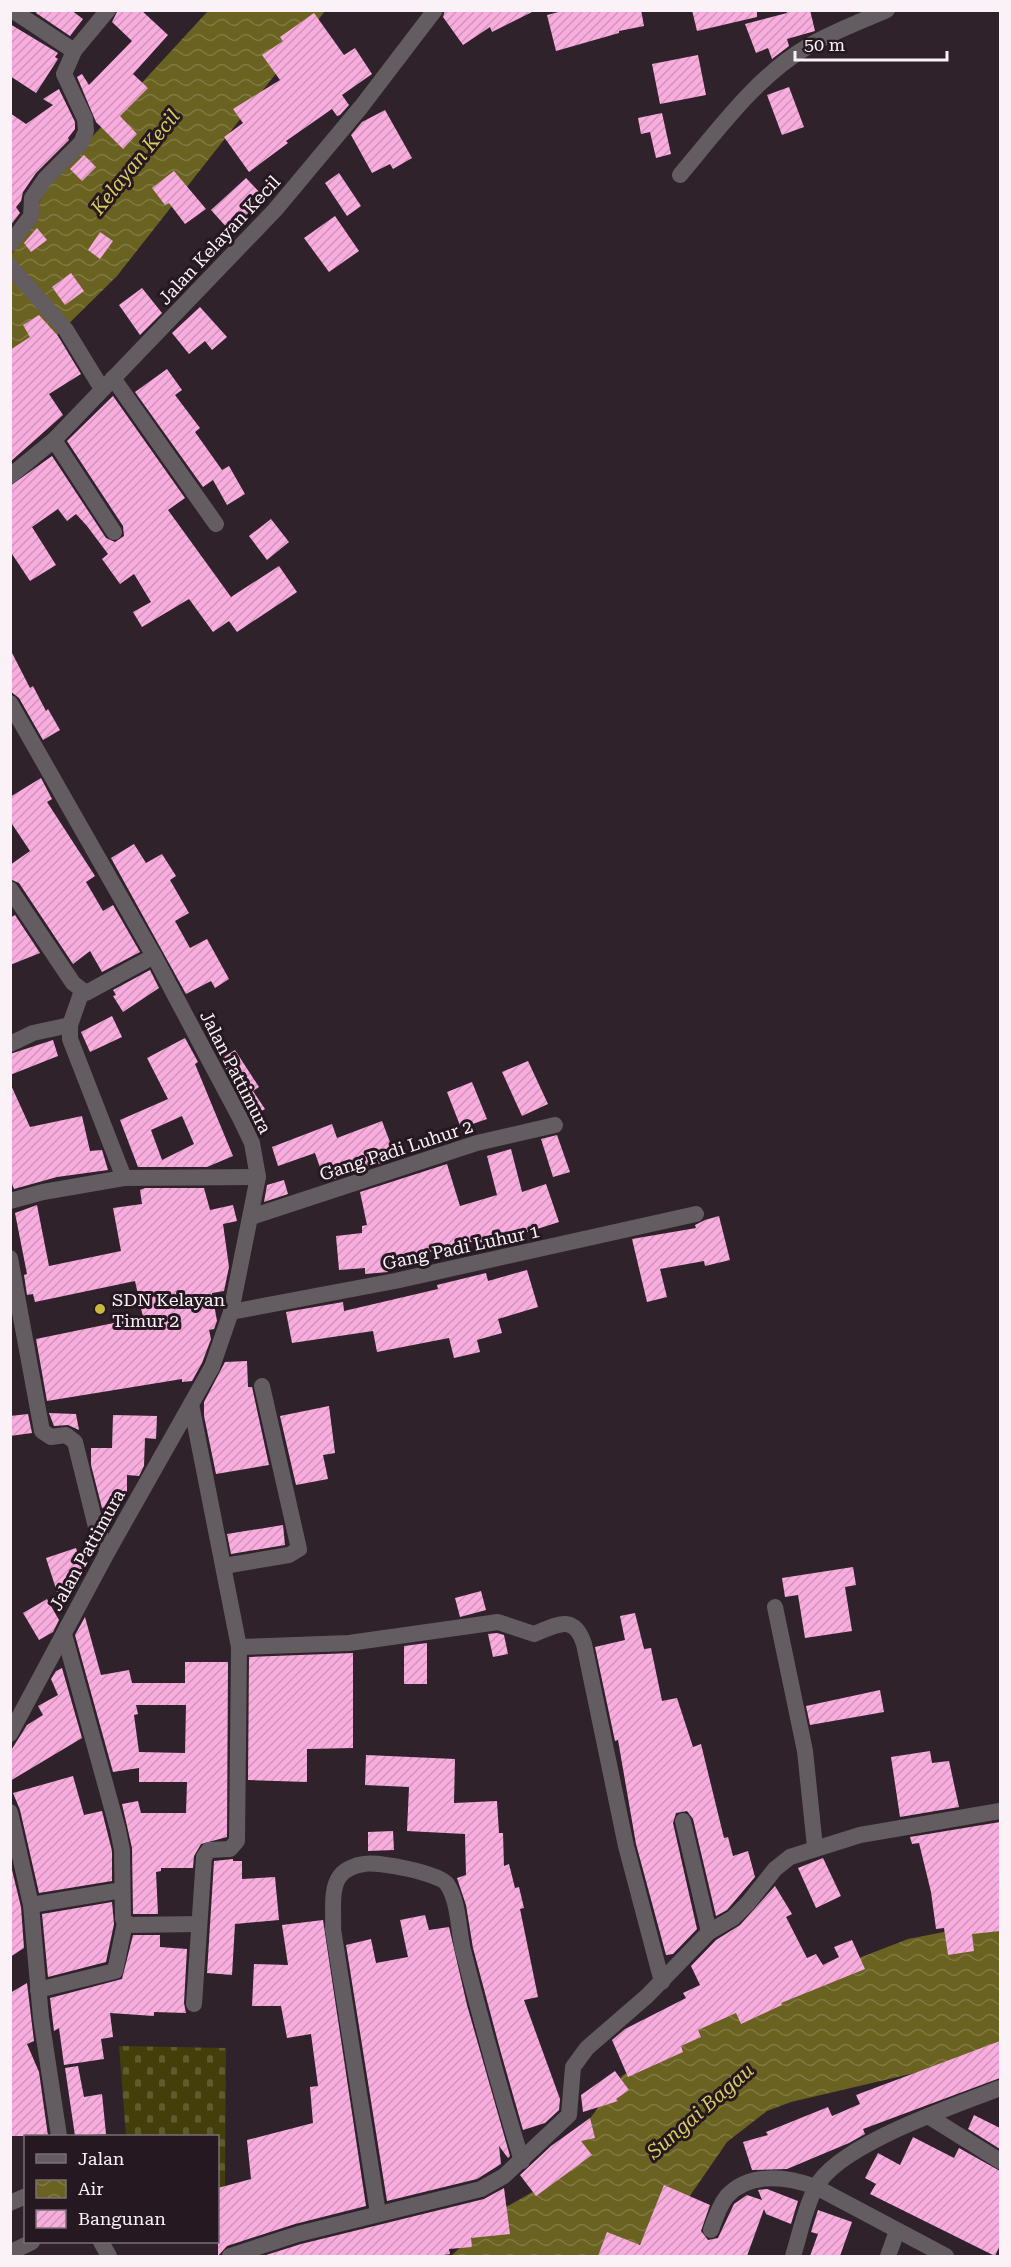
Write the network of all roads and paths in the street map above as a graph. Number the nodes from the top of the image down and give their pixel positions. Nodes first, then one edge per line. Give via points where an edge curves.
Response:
1 (12, 10) edge
2 (108, 10) edge
3 (435, 10) edge
4 (887, 10) edge
5 (74, 51) junction
6 (680, 175) dead end
7 (10, 244) edge
8 (10, 266) edge
9 (107, 384) junction
10 (54, 440) junction
11 (10, 476) edge
12 (216, 524) dead end
13 (114, 532) dead end
14 (10, 703) edge
15 (10, 890) edge
16 (154, 956) junction
17 (82, 991) junction
18 (70, 1025) junction
19 (10, 1044) edge
20 (555, 1125) dead end
21 (258, 1177) junction
22 (124, 1178) junction
23 (10, 1201) edge
24 (696, 1214) dead end
25 (251, 1217) junction
26 (10, 1258) edge
27 (231, 1312) junction
28 (262, 1386) dead end
29 (191, 1404) junction
30 (108, 1551) junction
31 (224, 1566) junction
32 (775, 1607) dead end
33 (64, 1634) junction
34 (239, 1647) junction
35 (10, 1734) edge
36 (1000, 1811) edge
37 (10, 1812) edge
38 (683, 1821) dead end
39 (815, 1847) junction
40 (122, 1890) junction
41 (31, 1905) junction
42 (125, 1923) junction
43 (199, 1924) junction
44 (709, 1932) junction
45 (662, 1982) junction
46 (38, 1990) junction
47 (194, 2004) dead end
48 (1000, 2088) edge
49 (928, 2116) junction
50 (59, 2135) edge
51 (522, 2161) junction
52 (1000, 2161) edge
53 (816, 2187) junction
54 (24, 2197) edge
55 (10, 2204) edge
56 (378, 2213) junction
57 (711, 2230) dead end
58 (897, 2231) junction
59 (28, 2243) edge
60 (11, 2251) edge
61 (14, 2256) edge
62 (230, 2256) edge
63 (793, 2256) edge
64 (888, 2256) edge
65 (946, 2256) edge

1 - 5 street
2 - 5 street
3 - 9 street, Jalan Kelayan Kecil via 275,210
4 - 6 street via 806,48 780,67 732,113
5 - 7 street via 64,74 86,119 86,131 81,143 32,198 31,216
8 - 9 street
9 - 10 street, Jalan Kelayan Kecil
9 - 12 street
10 - 11 street, Jalan Kelayan Kecil
10 - 13 street
14 - 16 street, Jalan Pattimura
15 - 17 street
16 - 17 street via 93,992
16 - 21 street, Jalan Pattimura via 244,1126
17 - 18 street
18 - 19 street via 33,1033
18 - 22 street via 74,1053
20 - 25 street, Gang Padi Luhur 2 via 477,1143
21 - 22 street
21 - 25 street, Jalan Pattimura
22 - 23 street
24 - 27 street, Gang Padi Luhur 1 via 395,1281
25 - 27 street, Jalan Pattimura
26 - 30 street via 42,1431 51,1437 66,1435 75,1442 96,1527
27 - 29 street, Jalan Pattimura via 212,1367
28 - 31 street via 299,1549 289,1555
29 - 30 street, Jalan Pattimura
29 - 31 street
30 - 33 street, Jalan Pattimura
31 - 34 street
32 - 39 street via 805,1751
33 - 35 street, Jalan Pattimura
33 - 40 street via 118,1830
34 - 43 street via 237,1841 230,1848 206,1852
34 - 45 street via 349,1643 498,1622 534,1634 558,1624 576,1628 584,1644 626,1846
36 - 39 street via 860,1835
37 - 41 street
38 - 44 street
39 - 44 street via 790,1857 775,1869 741,1910
40 - 41 street
40 - 42 street
41 - 46 street
42 - 43 street
42 - 46 street via 115,1971
43 - 47 street
44 - 45 street
45 - 51 street via 588,2048 573,2067 568,2115
46 - 50 street
48 - 49 street
49 - 52 street
49 - 53 street via 855,2151 828,2170
51 - 56 street via 481,2189
51 - 56 street via 446,1882 435,1875 376,1864 347,1869 335,1886 333,1929
53 - 57 street via 777,2177 749,2184 728,2195
53 - 58 street
53 - 63 street
54 - 55 street
56 - 62 street
58 - 64 street
58 - 65 street
59 - 60 street
60 - 61 street

